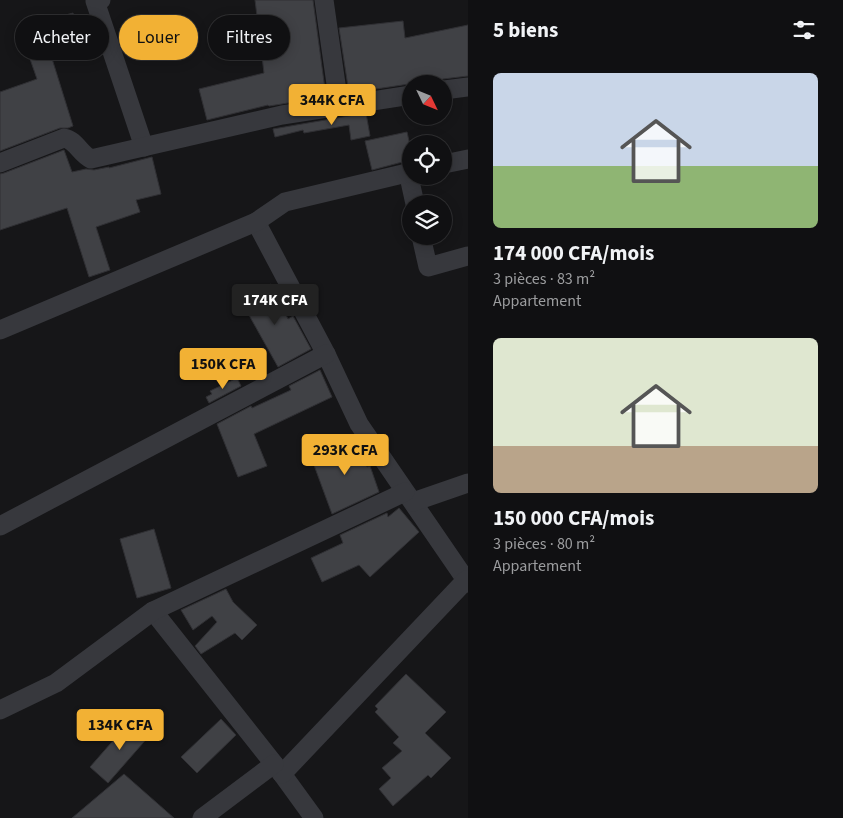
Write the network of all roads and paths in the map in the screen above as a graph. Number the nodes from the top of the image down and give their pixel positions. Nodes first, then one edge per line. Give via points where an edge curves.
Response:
1 (101, 0) edge
2 (324, 0) edge
3 (468, 87) edge
4 (452, 89) edge
5 (402, 96) edge
6 (338, 105) junction
7 (144, 147) junction
8 (468, 159) edge
9 (452, 162) edge
10 (0, 163) edge
11 (402, 174) edge
12 (256, 222) junction
13 (423, 245) edge
14 (468, 256) edge
15 (0, 330) edge
16 (326, 354) junction
17 (468, 483) edge
18 (409, 497) junction
19 (0, 526) edge
20 (467, 581) edge
21 (153, 611) junction
22 (0, 710) edge
23 (278, 769) junction
24 (202, 818) edge
25 (314, 818) edge

1 - 7 street via 95,1
2 - 6 street
3 - 4 street
5 - 6 street
6 - 7 street
7 - 10 street via 91,159 74,142 64,138
8 - 9 street
11 - 12 street via 285,202
12 - 15 street
12 - 16 street
13 - 14 street via 428,268
16 - 18 street via 359,424
16 - 19 street
17 - 18 street
18 - 20 street
18 - 21 street
20 - 23 street
21 - 22 street via 56,683
21 - 23 street
23 - 24 street
23 - 25 street

